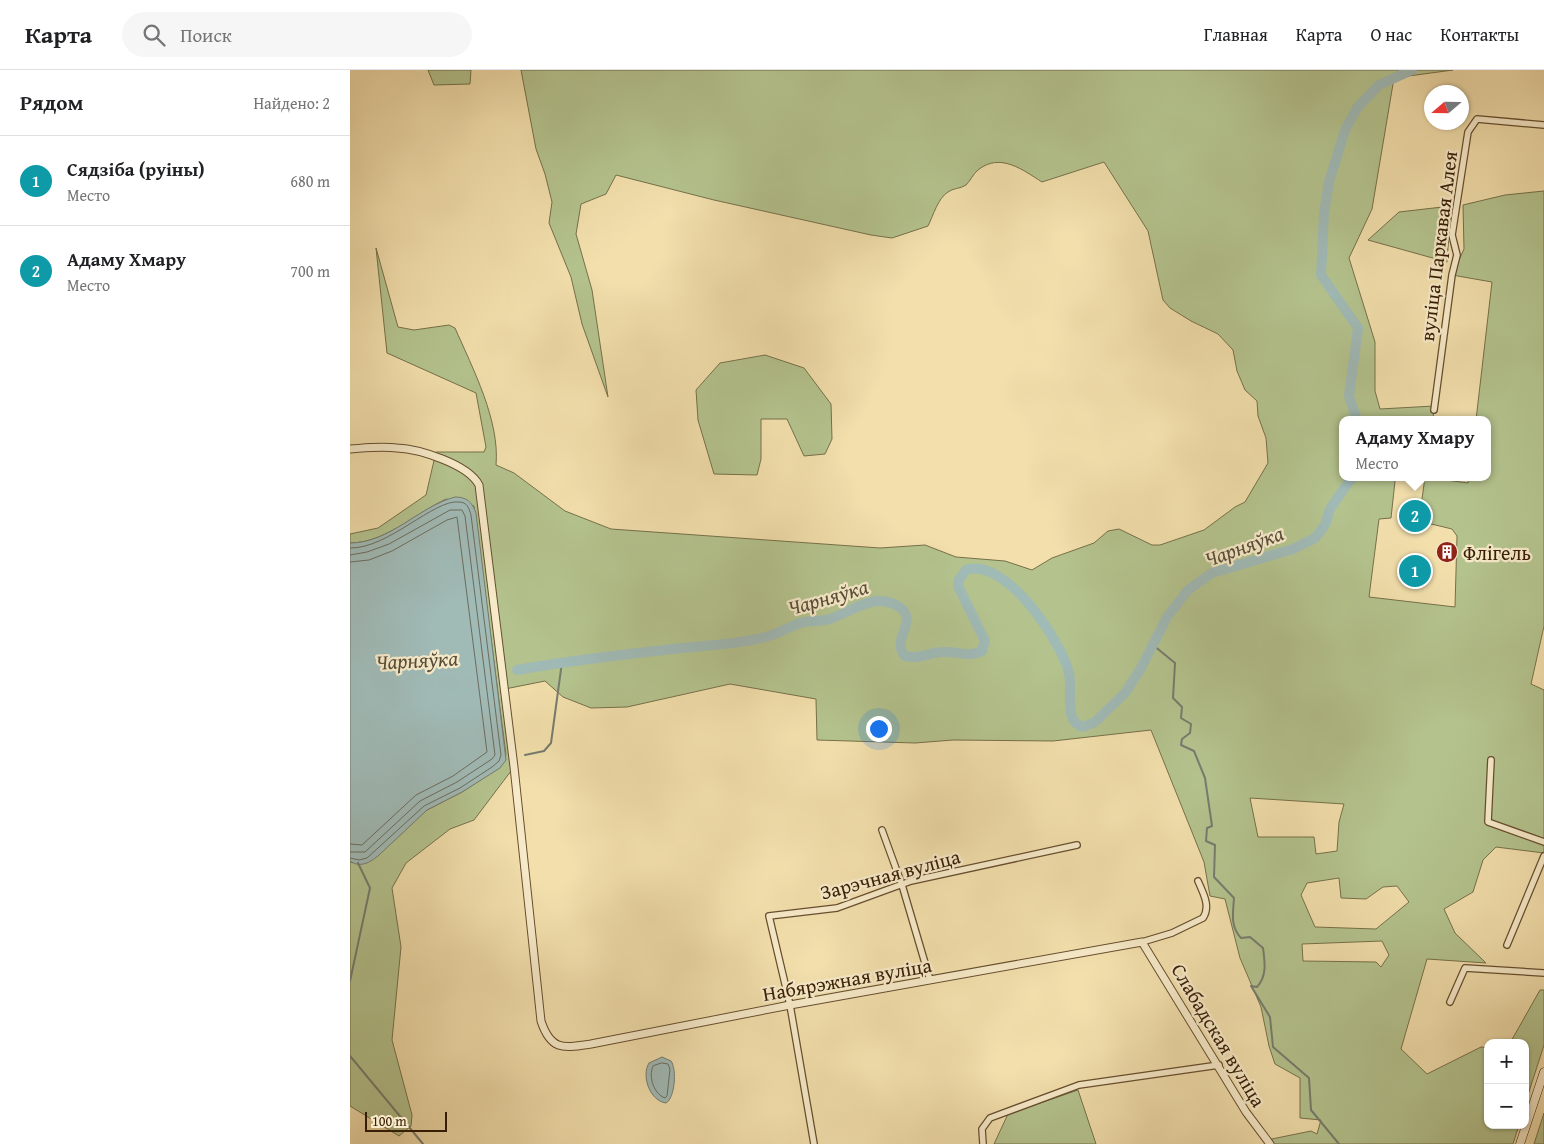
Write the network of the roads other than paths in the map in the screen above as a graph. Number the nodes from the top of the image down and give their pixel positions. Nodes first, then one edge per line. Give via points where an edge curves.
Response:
1 (1544, 125) edge
2 (1434, 410) dead end
3 (350, 449) edge
4 (1491, 760) dead end
5 (882, 830) dead end
6 (1544, 842) edge
7 (1077, 845) dead end
8 (1544, 856) edge
9 (1198, 881) dead end
10 (902, 884) junction
11 (1142, 942) junction
12 (1507, 945) dead end
13 (1544, 973) edge
14 (930, 980) junction
15 (1450, 1002) dead end
16 (790, 1005) junction
17 (1219, 1065) junction
18 (1544, 1072) edge
19 (814, 1144) edge
20 (982, 1144) edge
21 (1270, 1144) edge
22 (1520, 1144) edge

1 - 2 street, вуліца Паркавая Алея via 1477,118 1468,132 1452,235 1457,255
3 - 16 street, Набярэжная вуліца via 408,449 458,466 475,477 479,485 541,1021 549,1040 557,1046 591,1044
4 - 6 street via 1488,822
5 - 10 street
7 - 10 street, Зарэчная вуліца
8 - 12 street
9 - 11 street via 1206,902 1203,918 1180,930
10 - 14 street
10 - 16 street, Зарэчная вуліца via 837,908 769,916
11 - 14 street, Набярэжная вуліца
11 - 17 street, Слабадская вуліца
13 - 15 street via 1465,968
14 - 16 street, Набярэжная вуліца
16 - 19 street
17 - 20 street via 1080,1085 997,1114 982,1129
17 - 21 street, Слабадская вуліца via 1246,1112
18 - 22 main road

